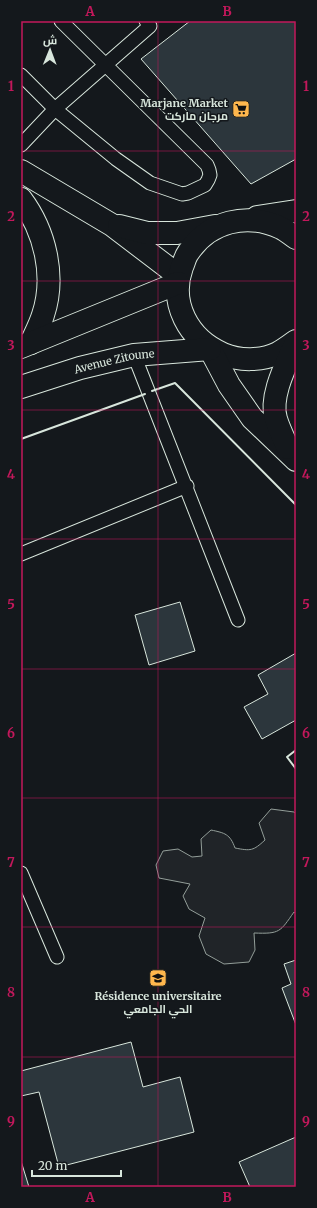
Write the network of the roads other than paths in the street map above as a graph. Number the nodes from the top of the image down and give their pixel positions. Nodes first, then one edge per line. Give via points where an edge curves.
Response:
1 (61, 21) edge
2 (146, 21) edge
3 (106, 64) junction
4 (21, 74) edge
5 (55, 109) junction
6 (21, 144) edge
7 (21, 171) edge
8 (21, 199) edge
9 (296, 211) edge
10 (246, 219) junction
11 (222, 224) junction
12 (112, 225) junction
13 (296, 238) edge
14 (179, 280) junction
15 (296, 341) edge
16 (26, 345) edge
17 (210, 349) junction
18 (134, 355) junction
19 (21, 387) edge
20 (294, 457) edge
21 (186, 486) junction
22 (21, 554) edge
23 (238, 620) dead end
24 (21, 873) edge
25 (57, 958) dead end

1 - 3 lane
2 - 3 lane via 150,26
3 - 5 lane
3 - 5 lane via 207,165 210,175 205,185 182,194 150,183
4 - 5 lane
5 - 6 lane
7 - 12 main road
8 - 16 main road via 29,209 48,259 48,282 43,314
9 - 10 main road
10 - 11 main road
10 - 13 main road via 283,228
11 - 12 main road via 177,233 148,233
11 - 14 main road via 202,236 187,254
12 - 14 main road
14 - 16 main road
14 - 17 main road via 179,302 185,320 196,336
15 - 17 main road via 278,353 255,359 232,357
15 - 20 main road via 276,395 276,418
17 - 18 main road, Avenue Zitoune
17 - 20 main road via 229,385 252,418
18 - 19 main road, Avenue Zitoune via 80,368
18 - 21 lane
21 - 22 lane
21 - 23 lane
24 - 25 lane

